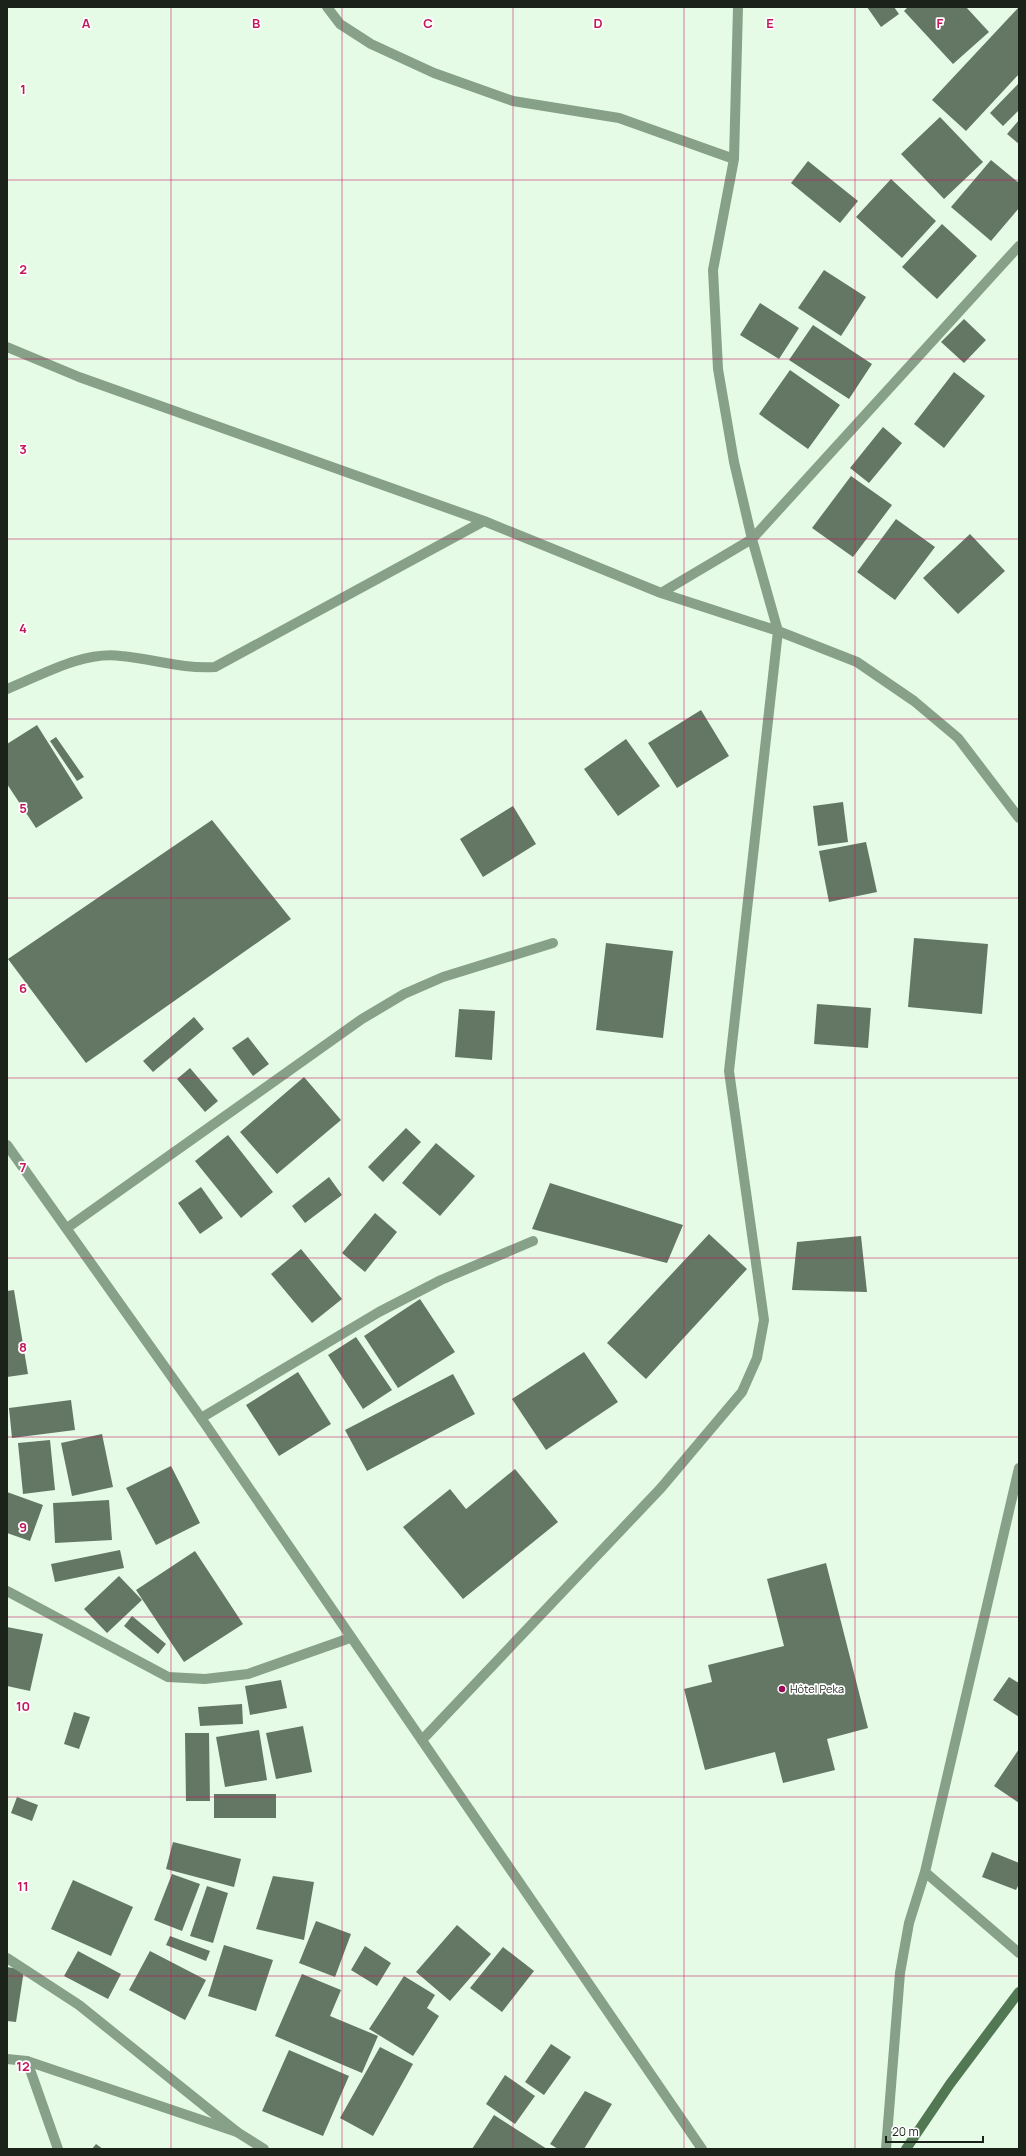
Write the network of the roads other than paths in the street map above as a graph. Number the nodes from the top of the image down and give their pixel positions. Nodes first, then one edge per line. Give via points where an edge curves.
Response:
1 (327, 7) edge
2 (738, 7) edge
3 (734, 159) junction
4 (1019, 246) edge
5 (7, 347) edge
6 (484, 521) junction
7 (752, 539) junction
8 (661, 594) junction
9 (778, 631) junction
10 (7, 689) edge
11 (1019, 818) edge
12 (553, 943) dead end
13 (7, 1145) edge
14 (67, 1228) junction
15 (533, 1240) dead end
16 (201, 1418) junction
17 (1019, 1468) edge
18 (7, 1590) edge
19 (350, 1638) junction
20 (422, 1740) junction
21 (925, 1872) junction
22 (1019, 1953) edge
23 (7, 1958) edge
24 (1019, 1992) edge
25 (7, 2059) edge
26 (27, 2062) junction
27 (237, 2132) junction
28 (915, 2137) junction
29 (58, 2149) edge
30 (264, 2149) edge
31 (702, 2149) edge
32 (886, 2149) edge
33 (906, 2149) edge
34 (912, 2149) edge

1 - 3 street via 340,24 371,44 434,73 513,101 619,118
2 - 3 street
3 - 7 street via 713,270 718,369 734,462
4 - 7 street
5 - 6 street via 79,377
6 - 8 street
6 - 10 street via 215,667 192,669 120,655 65,665
7 - 8 street
7 - 9 street
8 - 9 street
9 - 11 street via 857,662 914,700 958,738
9 - 20 street via 729,1072 764,1320 757,1358 742,1392 661,1488
12 - 14 street via 444,977 404,994 362,1019
13 - 14 street
14 - 16 street
15 - 16 street via 441,1280 379,1312
16 - 19 street
17 - 21 street
18 - 19 street via 168,1677 205,1679 248,1674
19 - 20 street
20 - 31 street
21 - 22 street
21 - 32 street via 909,1923 900,1973
23 - 27 street via 79,2005
24 - 28 main road via 950,2084
25 - 26 street
26 - 27 street
26 - 29 street
27 - 30 street
28 - 33 main road
28 - 34 main road

